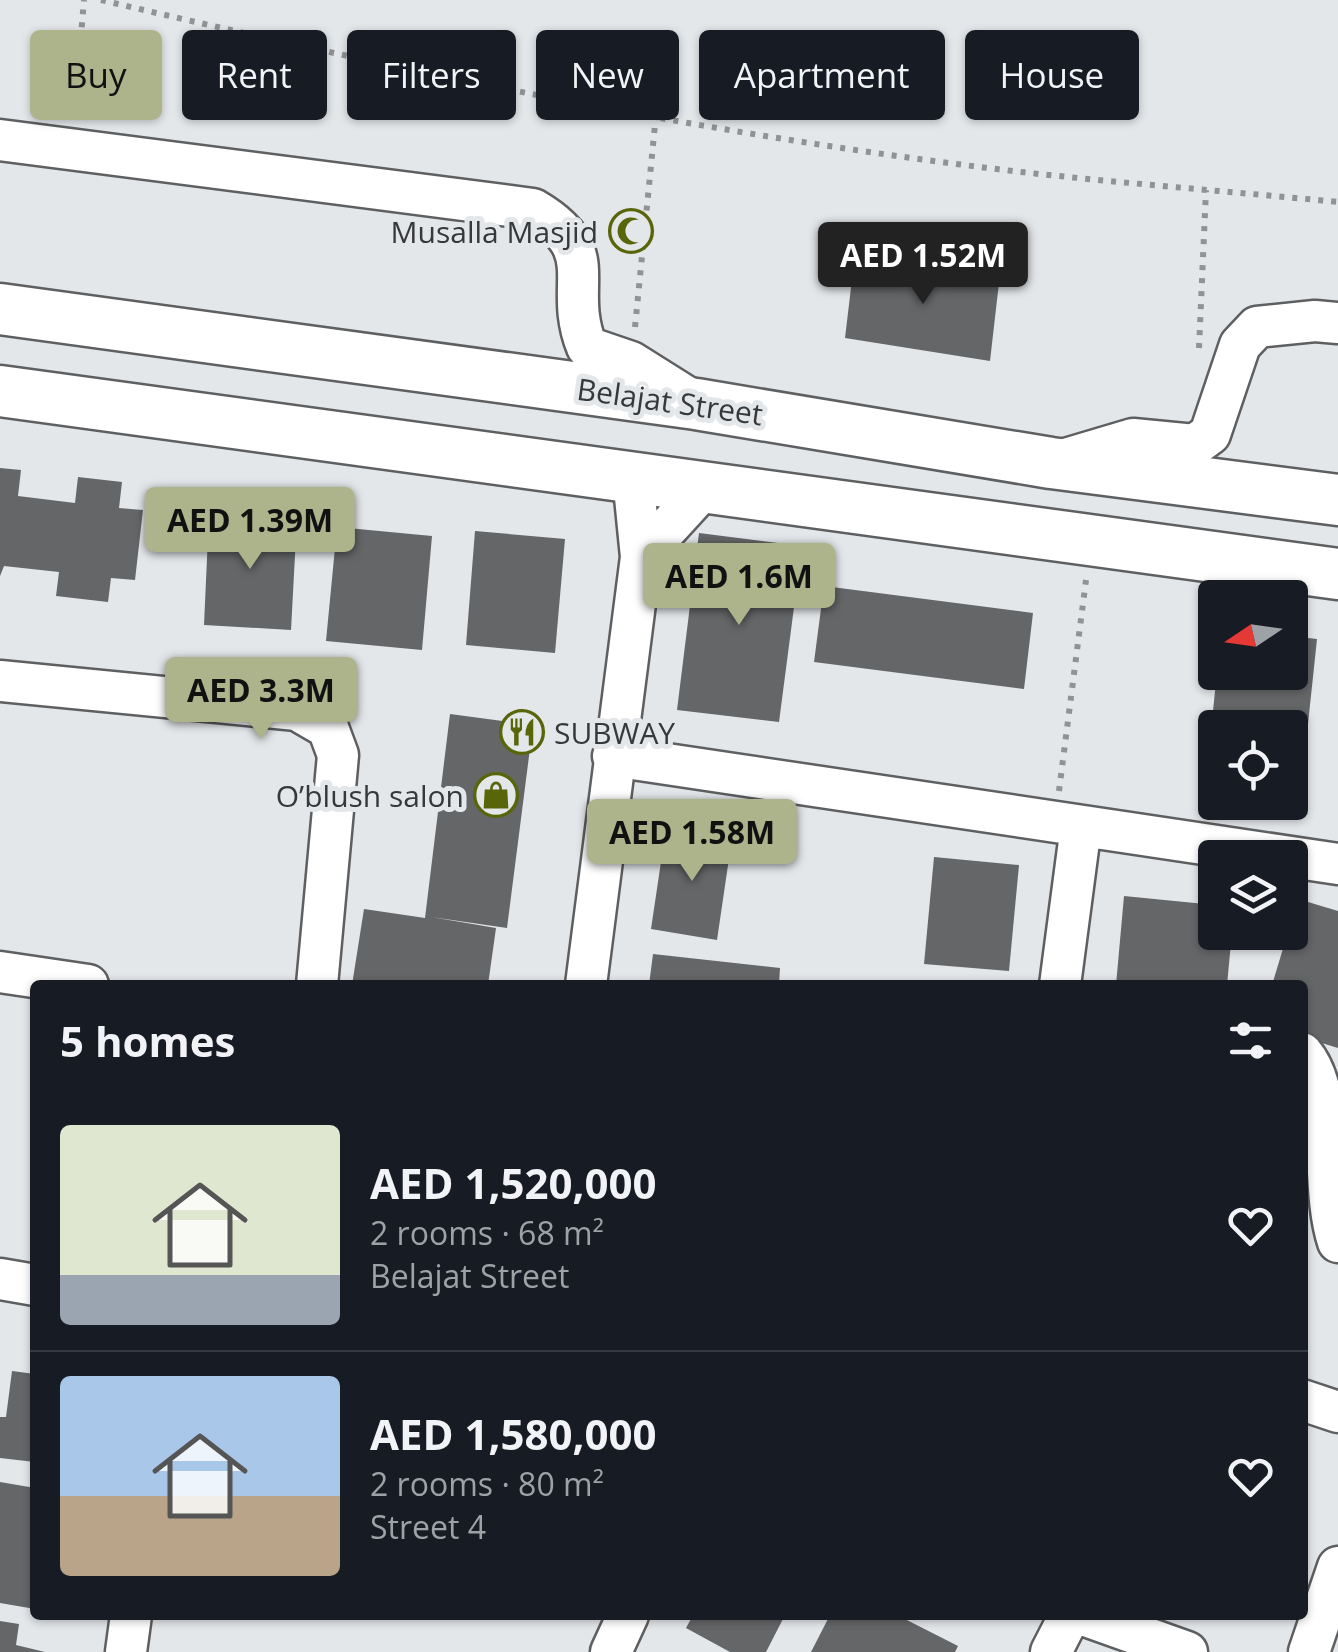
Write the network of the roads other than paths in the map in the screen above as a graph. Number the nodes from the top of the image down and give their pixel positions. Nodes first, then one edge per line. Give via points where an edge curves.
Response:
1 (0, 140) edge
2 (0, 309) edge
3 (1338, 323) edge
4 (0, 392) edge
5 (696, 404) junction
6 (1050, 463) junction
7 (634, 477) junction
8 (706, 486) junction
9 (1338, 500) edge
10 (641, 556) junction
11 (1338, 574) edge
12 (0, 681) edge
13 (613, 756) junction
14 (1068, 824) junction
15 (1338, 864) edge
16 (0, 972) edge
17 (54, 980) edge
18 (317, 980) edge
19 (587, 980) edge
20 (1060, 980) edge
21 (1308, 1059) edge
22 (1338, 1242) edge
23 (0, 1279) edge
24 (30, 1284) edge
25 (1308, 1402) edge
26 (1338, 1412) edge
27 (1338, 1567) edge
28 (130, 1620) edge
29 (626, 1620) edge
30 (1068, 1620) edge
31 (1098, 1620) edge
32 (126, 1652) edge
33 (612, 1652) edge
34 (1052, 1652) edge
35 (1187, 1652) edge
36 (1309, 1652) edge

1 - 5 street via 534,209 556,222 578,252 579,326 588,347 631,362
2 - 5 main road, Belajat Street
3 - 6 street via 1257,327 1240,345 1210,434 1194,444 1133,440
4 - 7 main road
5 - 6 main road, Belajat Street
6 - 9 main road, Belajat Street
7 - 8 main road
7 - 10 street
8 - 10 street
8 - 11 main road
10 - 13 street
12 - 18 street via 297,710 328,728 338,755
13 - 14 street
13 - 19 street
14 - 15 street
14 - 20 street
16 - 17 street
21 - 22 street via 1330,1100
23 - 24 street
25 - 26 street
27 - 36 street
28 - 32 street
29 - 33 street
30 - 34 street
31 - 35 street

